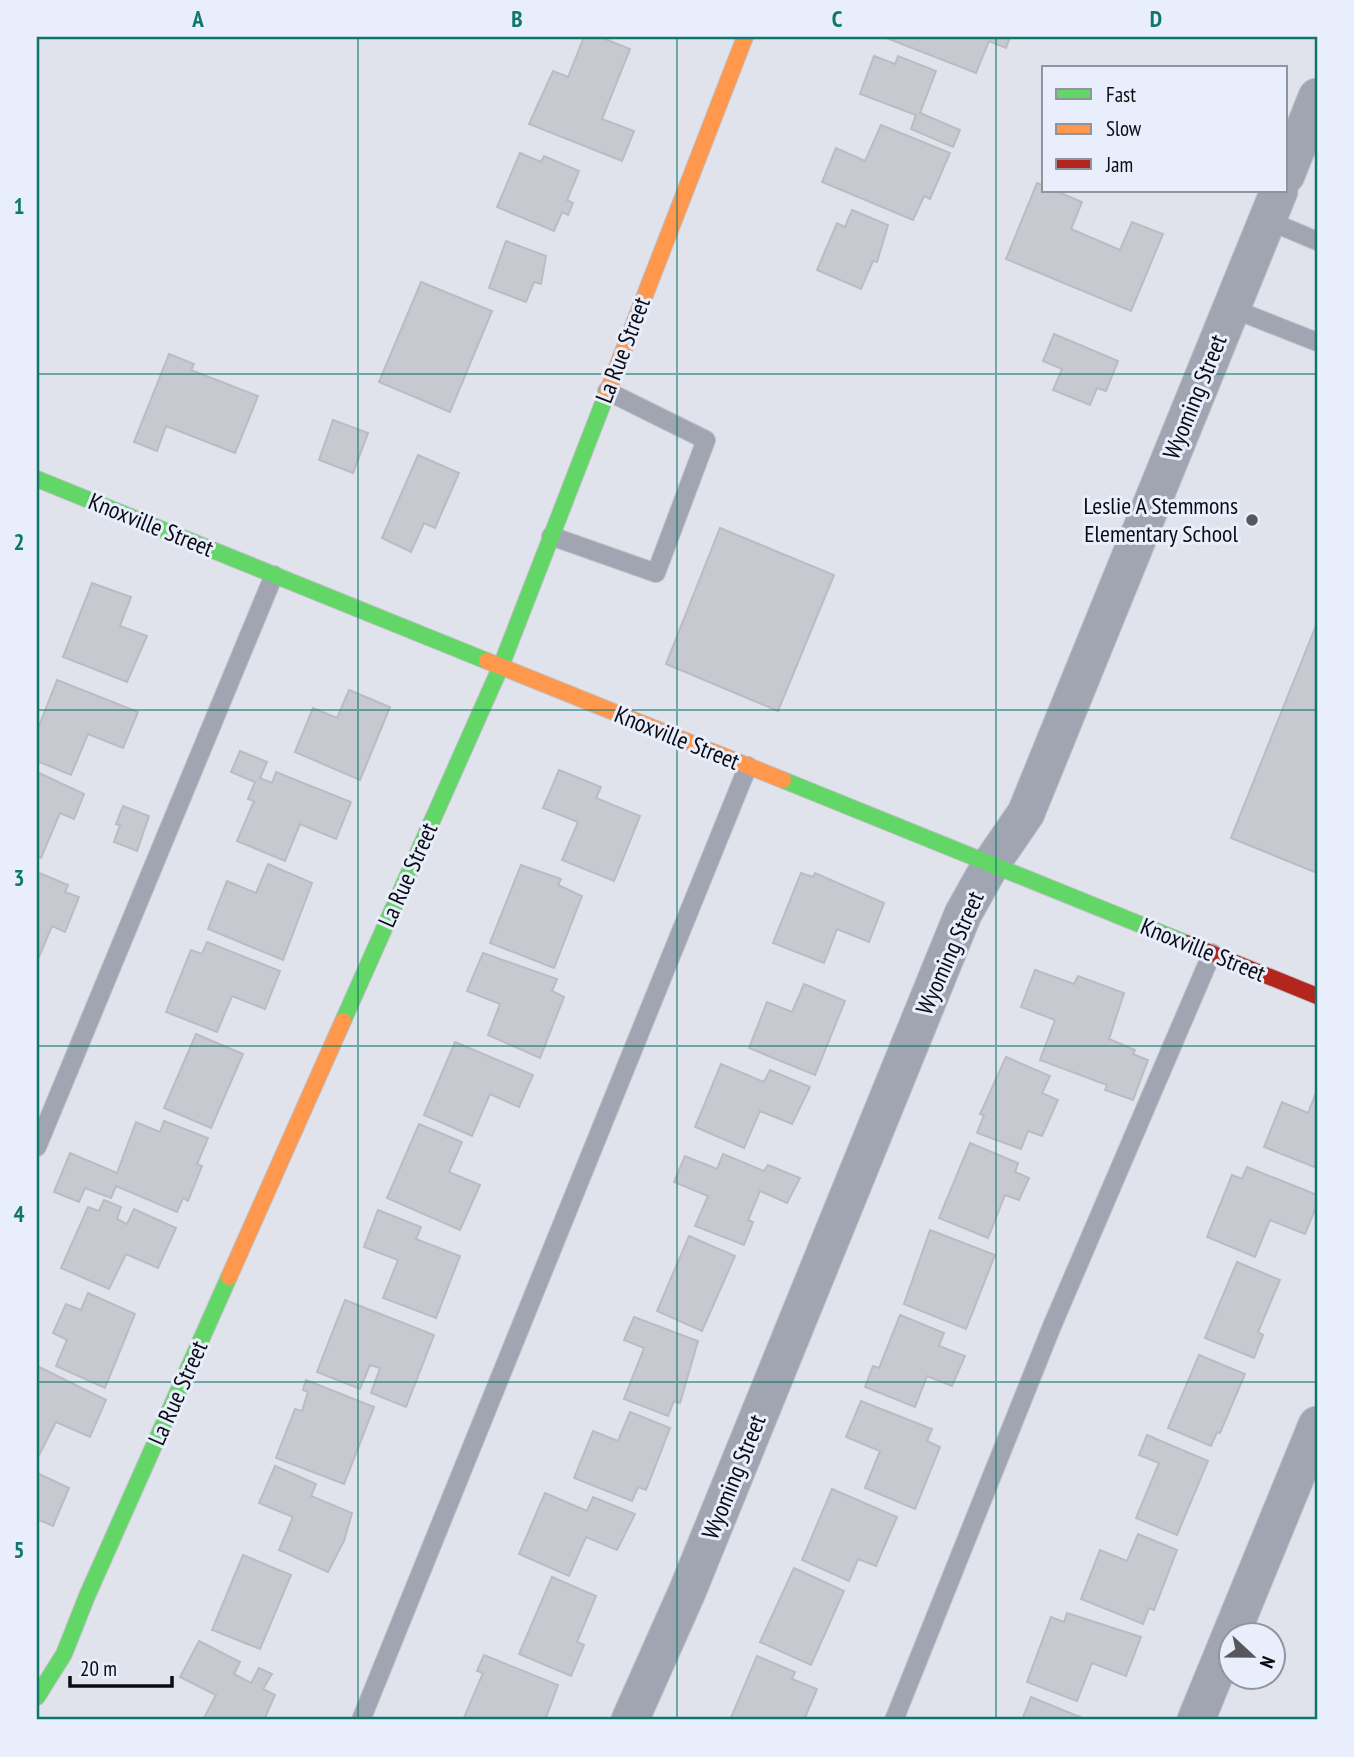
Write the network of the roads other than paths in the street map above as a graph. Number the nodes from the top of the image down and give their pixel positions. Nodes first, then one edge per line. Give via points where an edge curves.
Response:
1 (745, 37) edge
2 (1317, 97) edge
3 (1288, 170) edge
4 (1273, 206) edge
5 (1317, 241) edge
6 (1231, 309) junction
7 (1317, 342) edge
8 (607, 391) junction
9 (40, 489) edge
10 (551, 536) junction
11 (274, 575) junction
12 (501, 666) junction
13 (748, 766) junction
14 (991, 864) junction
15 (1212, 953) junction
16 (1317, 996) edge
17 (37, 1147) edge
18 (1317, 1425) edge
19 (37, 1697) edge
20 (361, 1720) edge
21 (630, 1720) edge
22 (894, 1720) edge
23 (1196, 1720) edge

1 - 8 street, La Rue Street
2 - 3 street
4 - 5 lane
4 - 6 street, Wyoming Street
6 - 7 lane
6 - 14 street, Wyoming Street via 1026,813
8 - 10 street, La Rue Street
8 - 10 lane via 706,440 656,573
9 - 11 street, Knoxville Street
10 - 12 street, La Rue Street
11 - 12 street, Knoxville Street
11 - 17 lane
12 - 13 street, Knoxville Street
12 - 19 street, La Rue Street via 64,1654
13 - 14 street, Knoxville Street
13 - 20 lane
14 - 15 street, Knoxville Street
14 - 21 street, Wyoming Street via 964,914 687,1592
15 - 16 street, Knoxville Street
15 - 22 lane via 1052,1326
18 - 23 street

